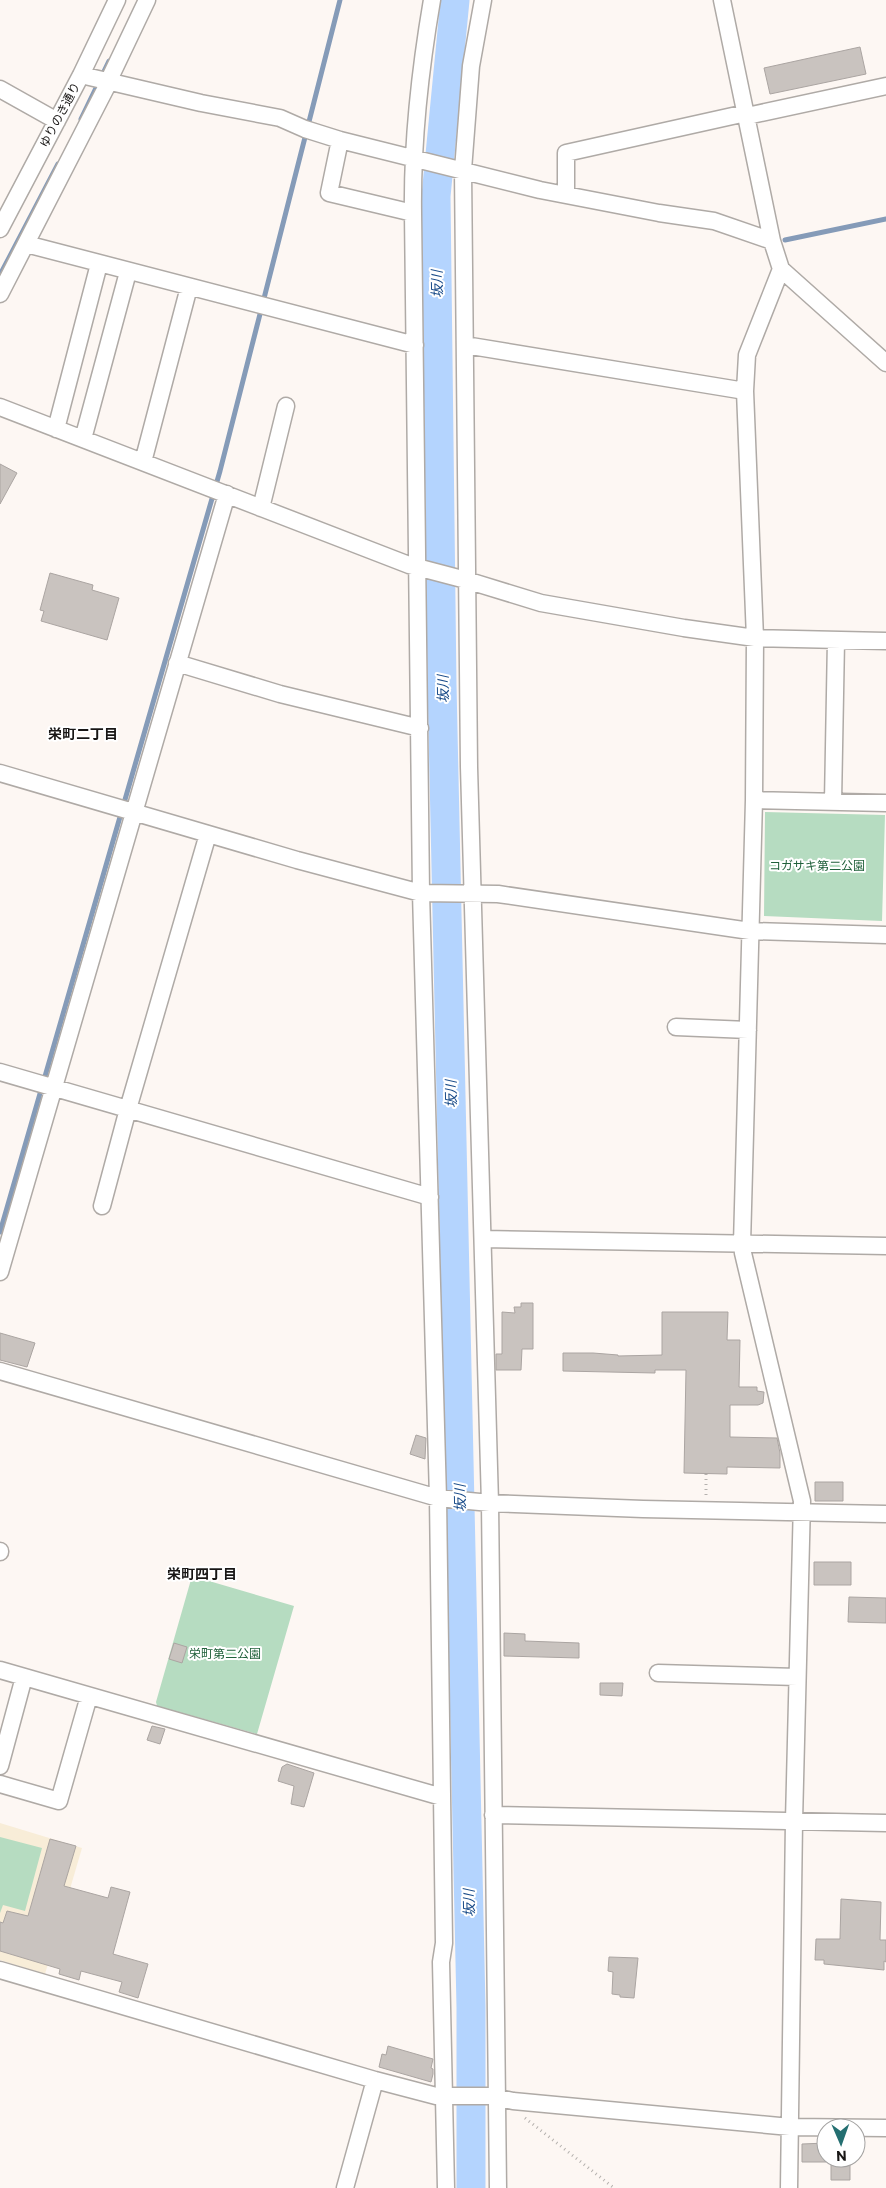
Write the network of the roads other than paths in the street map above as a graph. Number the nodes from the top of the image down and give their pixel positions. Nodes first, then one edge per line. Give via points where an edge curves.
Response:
1 (117, 0) edge
2 (148, 0) edge
3 (432, 0) edge
4 (482, 0) edge
5 (722, 0) edge
6 (81, 75) junction
7 (109, 82) junction
8 (886, 86) edge
9 (0, 89) edge
10 (746, 114) junction
11 (57, 121) junction
12 (340, 140) junction
13 (416, 159) junction
14 (460, 169) junction
15 (566, 194) junction
16 (412, 213) junction
17 (0, 230) edge
18 (772, 241) junction
19 (26, 244) junction
20 (99, 264) junction
21 (781, 269) junction
22 (128, 272) junction
23 (189, 287) junction
24 (0, 294) edge
25 (415, 345) junction
26 (465, 345) junction
27 (886, 363) edge
28 (745, 391) junction
29 (286, 406) dead end
30 (0, 407) edge
31 (56, 429) junction
32 (83, 439) junction
33 (144, 462) junction
34 (218, 491) junction
35 (261, 508) junction
36 (420, 567) junction
37 (463, 579) junction
38 (755, 638) junction
39 (836, 640) junction
40 (886, 641) edge
41 (177, 662) junction
42 (420, 728) junction
43 (0, 774) edge
44 (754, 800) junction
45 (833, 802) junction
46 (886, 803) edge
47 (127, 810) junction
48 (208, 834) junction
49 (420, 893) junction
50 (473, 893) junction
51 (750, 931) junction
52 (886, 935) edge
53 (676, 1027) dead end
54 (748, 1030) junction
55 (0, 1072) edge
56 (47, 1086) junction
57 (128, 1109) junction
58 (430, 1197) junction
59 (102, 1206) dead end
60 (483, 1239) junction
61 (742, 1244) junction
62 (886, 1246) edge
63 (0, 1272) edge
64 (0, 1371) edge
65 (441, 1498) junction
66 (486, 1503) junction
67 (802, 1512) junction
68 (886, 1514) edge
69 (0, 1670) edge
70 (658, 1673) dead end
71 (24, 1677) junction
72 (797, 1677) junction
73 (90, 1696) junction
74 (0, 1766) edge
75 (0, 1784) edge
76 (442, 1797) junction
77 (492, 1815) junction
78 (794, 1821) junction
79 (886, 1823) edge
80 (0, 1970) edge
81 (375, 2080) junction
82 (445, 2096) junction
83 (506, 2099) junction
84 (790, 2127) junction
85 (886, 2128) edge
86 (345, 2188) edge
87 (446, 2188) edge
88 (498, 2188) edge
89 (789, 2188) edge

1 - 6 street, ゆりのき通り
2 - 7 street
3 - 13 street
4 - 14 street
5 - 10 street
6 - 7 street
6 - 11 street, ゆりのき通り
7 - 12 street via 280,118
7 - 19 street
8 - 10 street
9 - 11 street
10 - 15 street via 566,152
10 - 18 street
11 - 17 street, ゆりのき通り
12 - 13 street
12 - 16 street via 329,193
13 - 14 street
13 - 16 street
14 - 15 street
14 - 26 street
15 - 18 street via 714,221
16 - 25 street
18 - 21 street
19 - 20 street
19 - 24 street
20 - 22 street
20 - 31 street
21 - 27 street
21 - 28 street via 747,355
22 - 23 street
22 - 32 street
23 - 25 street
23 - 33 street
25 - 36 street
26 - 28 street
26 - 37 street
28 - 38 street
29 - 35 street
30 - 31 street
31 - 32 street
32 - 33 street
33 - 34 street
34 - 35 street
34 - 41 street
35 - 36 street via 391,559
36 - 37 street
36 - 42 street
37 - 38 street via 541,603
37 - 50 street
38 - 39 street
38 - 44 street
39 - 40 street
39 - 45 street
41 - 42 street via 289,697
41 - 47 street
42 - 49 street
43 - 47 street
44 - 45 street
44 - 51 street
45 - 46 street
47 - 48 street
47 - 56 street
48 - 49 street
48 - 57 street
49 - 50 street
49 - 58 street
50 - 51 street
50 - 60 street
51 - 52 street
51 - 54 street
53 - 54 street
54 - 61 street
55 - 56 street
56 - 57 street
56 - 63 street
57 - 58 street
57 - 59 street
58 - 65 street
60 - 61 street
60 - 66 street
61 - 62 street
61 - 67 street
64 - 65 street
65 - 66 street
65 - 76 street
66 - 67 street
66 - 77 street
67 - 68 street
67 - 72 street
69 - 71 street
70 - 72 street
71 - 73 street
71 - 74 street
72 - 78 street
73 - 75 street via 59,1801
73 - 76 street
76 - 82 street via 444,1944 441,1962
77 - 78 street
77 - 83 street
78 - 79 street
78 - 84 street
80 - 81 street
81 - 82 street
81 - 86 street
82 - 83 street
82 - 87 street
83 - 84 street
83 - 88 street
84 - 85 street
84 - 89 street

